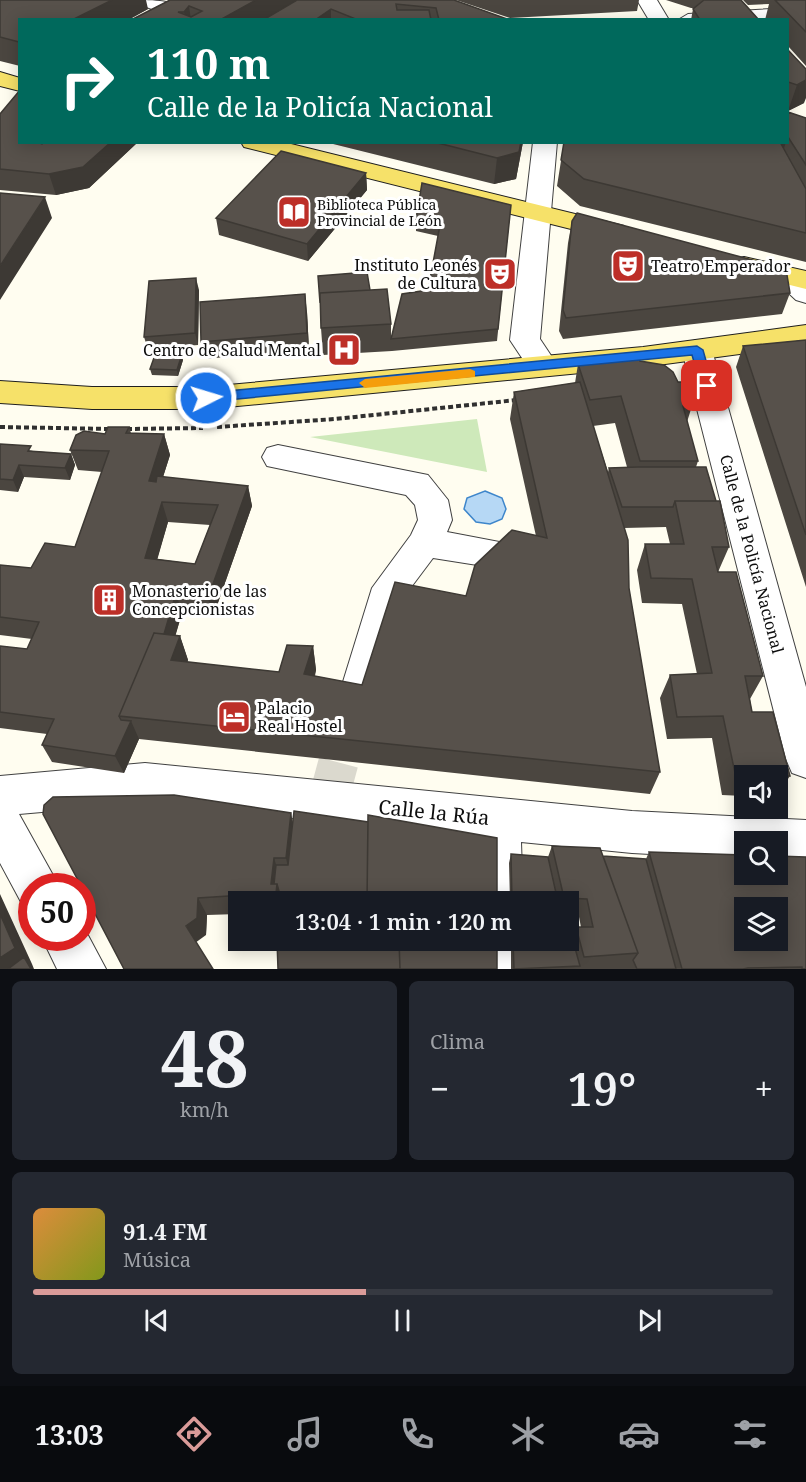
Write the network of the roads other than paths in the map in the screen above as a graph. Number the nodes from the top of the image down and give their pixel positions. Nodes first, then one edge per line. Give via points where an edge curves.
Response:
1 (145, 0) edge
2 (647, 0) edge
3 (724, 0) edge
4 (179, 12) edge
5 (806, 13) edge
6 (658, 18) edge
7 (740, 18) edge
8 (260, 144) edge
9 (545, 144) edge
10 (538, 213) junction
11 (637, 238) edge
12 (715, 258) edge
13 (794, 278) edge
14 (806, 294) edge
15 (801, 332) edge
16 (697, 350) junction
17 (543, 366) junction
18 (0, 392) edge
19 (278, 458) dead end
20 (424, 543) junction
21 (509, 556) edge
22 (357, 698) tunnel mouth
23 (806, 759) edge
24 (0, 796) edge
25 (499, 819) junction
26 (0, 822) edge
27 (806, 841) edge
28 (29, 873) edge
29 (501, 891) edge
30 (73, 951) edge
31 (502, 951) edge
32 (83, 969) edge
33 (503, 969) edge

1 - 4 street
2 - 6 street
3 - 7 street
5 - 7 street
8 - 10 main road
9 - 10 street
10 - 11 main road
10 - 17 street via 525,340
12 - 13 main road
13 - 14 street
15 - 16 main road
16 - 17 main road
16 - 23 street, Calle de la Policía Nacional
17 - 18 main road via 206,398 92,398
19 - 20 street via 416,484 431,500 435,520
20 - 21 street
20 - 22 street via 390,588
24 - 25 street, Calle la Rúa via 145,783
25 - 27 street, Calle la Rúa via 632,832
25 - 29 street
26 - 28 street
30 - 32 street
31 - 33 street

